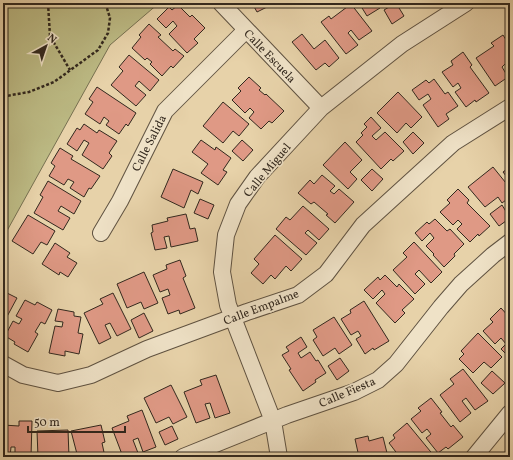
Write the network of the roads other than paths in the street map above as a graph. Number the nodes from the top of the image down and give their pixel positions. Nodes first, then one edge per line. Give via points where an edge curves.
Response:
1 (221, 3) edge
2 (466, 3) edge
3 (246, 30) junction
4 (510, 107) edge
5 (321, 108) junction
6 (101, 232) dead end
7 (510, 242) edge
8 (233, 317) junction
9 (3, 364) edge
10 (510, 413) edge
11 (272, 422) junction
12 (183, 457) edge
13 (279, 457) edge
14 (474, 457) edge

1 - 3 street, Calle Escuela
2 - 5 street, Calle Miguel via 402,44
3 - 5 street, Calle Escuela
3 - 6 street, Calle Salida via 166,110 120,201
4 - 8 street, Calle Empalme via 453,143 363,225 326,274 298,295
5 - 8 street, Calle Miguel via 257,177 238,204 226,235 222,272 228,305
7 - 11 street, Calle Fiesta via 461,284 396,364 378,380 354,392
8 - 9 street, Calle Empalme via 147,349 91,375 58,383 22,375
8 - 11 street, Calle Miguel
10 - 14 street
11 - 12 street, Calle Fiesta
11 - 13 street, Calle Miguel

